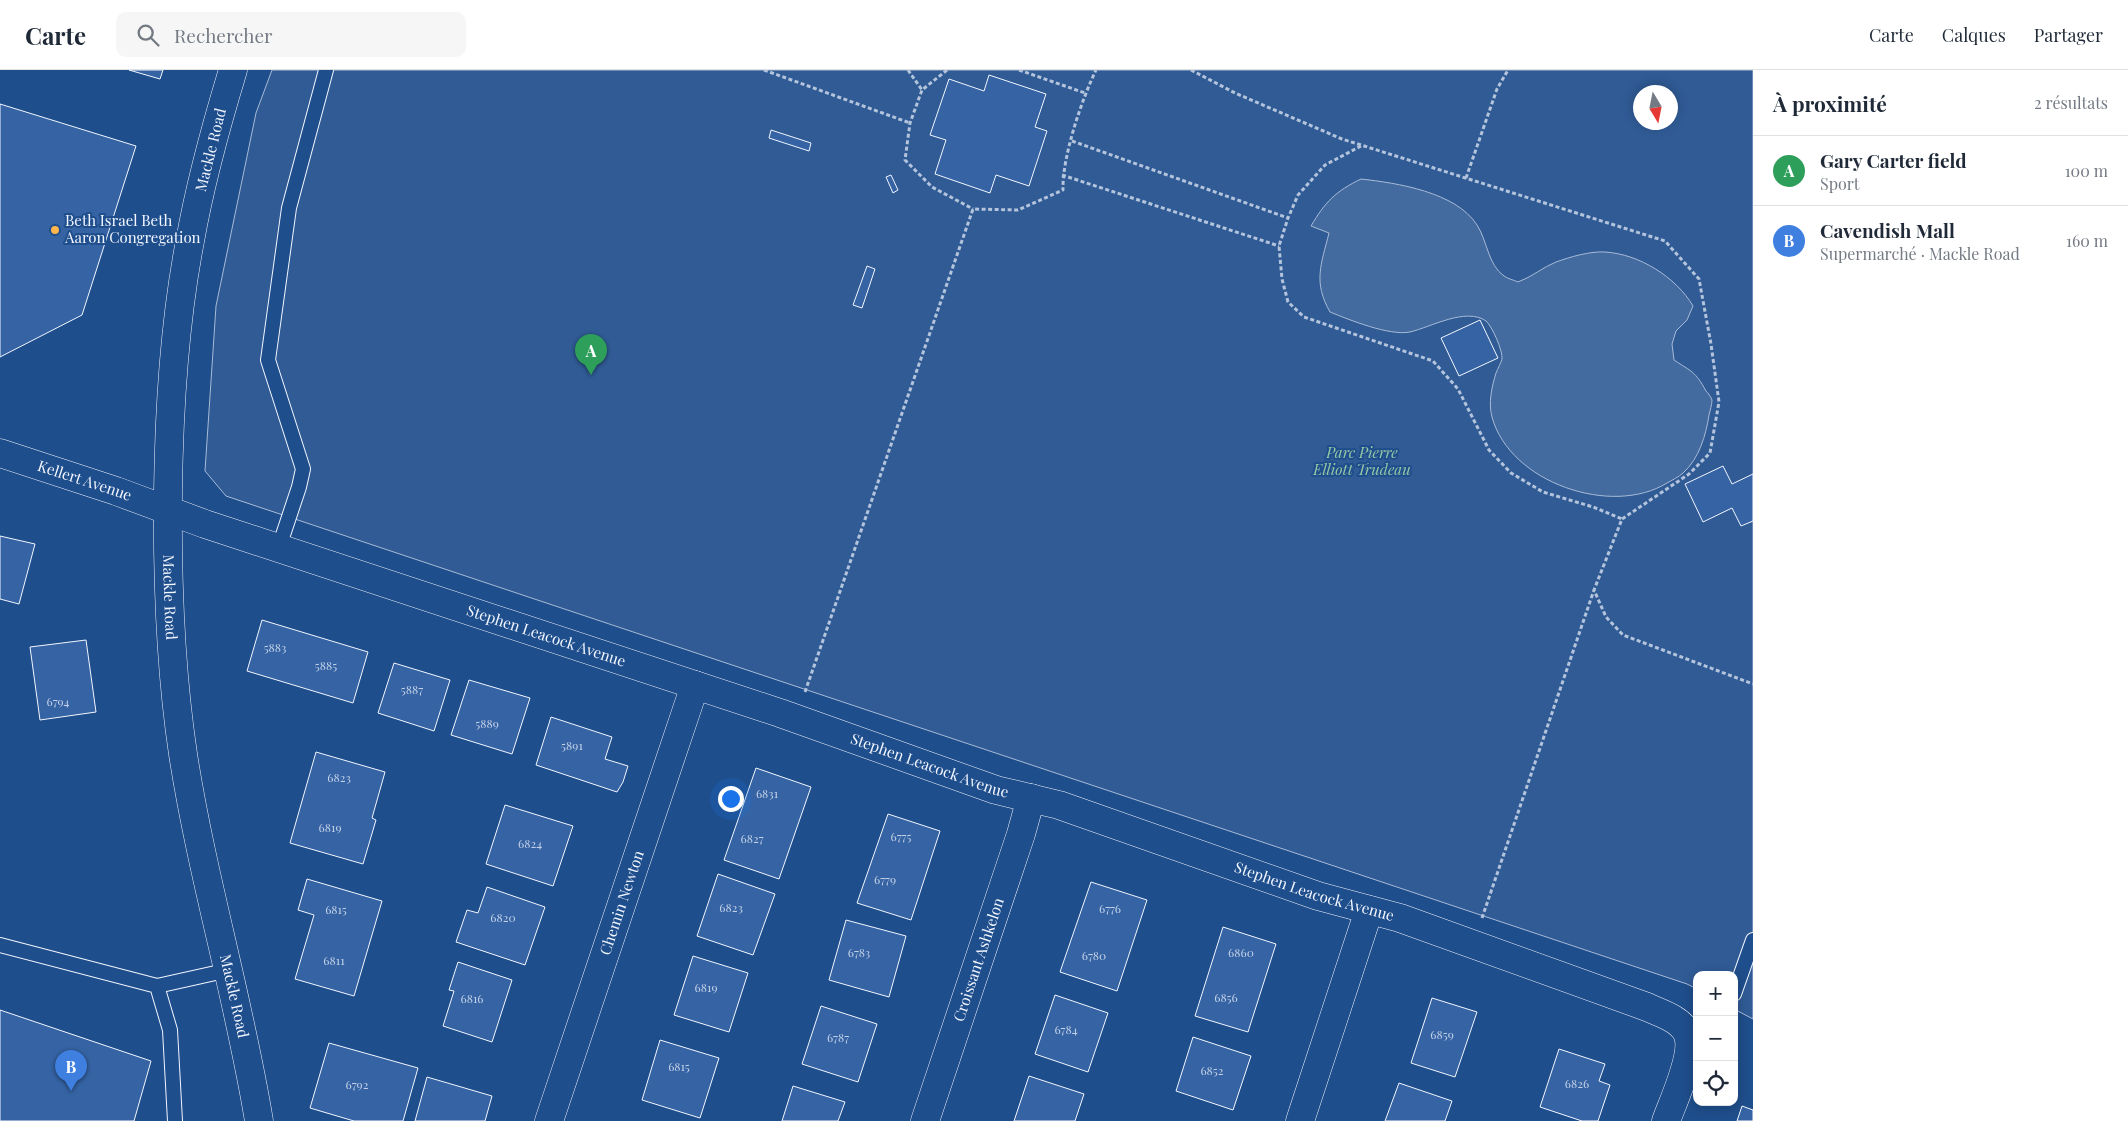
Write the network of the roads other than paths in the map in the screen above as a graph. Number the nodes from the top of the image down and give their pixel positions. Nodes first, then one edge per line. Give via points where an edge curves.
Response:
1 (232, 70) edge
2 (326, 70) edge
3 (0, 453) edge
4 (168, 510) junction
5 (279, 547) junction
6 (695, 685) junction
7 (1031, 798) junction
8 (1369, 910) junction
9 (1753, 940) edge
10 (0, 945) edge
11 (229, 970) junction
12 (1738, 983) edge
13 (156, 986) junction
14 (1692, 1029) edge
15 (174, 1121) edge
16 (259, 1121) edge
17 (549, 1121) edge
18 (925, 1121) edge
19 (1300, 1121) edge
20 (1666, 1121) edge

1 - 4 street, Mackle Road via 204,176 184,277 172,393
2 - 5 lane via 289,208 268,360 302,469 300,487
3 - 4 street, Kellert Avenue
4 - 5 street, Stephen Leacock Avenue
4 - 11 street, Mackle Road via 168,600 177,709 190,791
5 - 6 street, Stephen Leacock Avenue
6 - 7 street, Stephen Leacock Avenue via 996,790
6 - 17 street, Chemin Newton
7 - 8 street, Stephen Leacock Avenue via 1318,896
7 - 18 street, Croissant Ashkelon
8 - 14 street, Stephen Leacock Avenue via 1400,918 1646,1007
8 - 19 street
9 - 12 lane
10 - 13 lane
11 - 13 lane
11 - 16 street, Mackle Road
13 - 15 lane via 170,1030
14 - 20 street via 1690,1053

